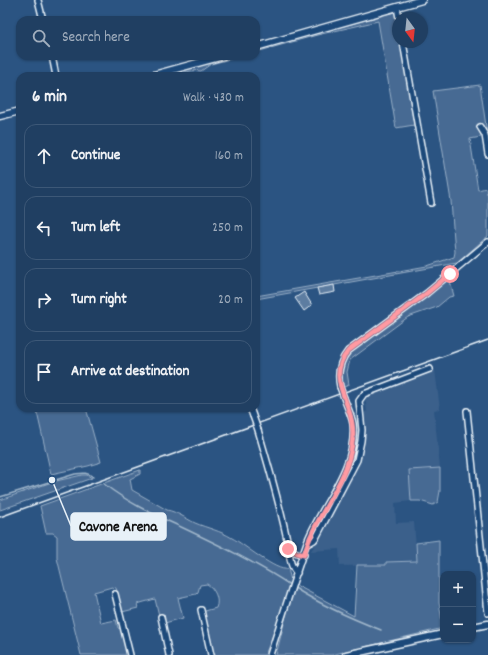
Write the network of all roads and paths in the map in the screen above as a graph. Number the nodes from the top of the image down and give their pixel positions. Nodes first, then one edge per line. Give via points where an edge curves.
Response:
1 (38, 0) edge
2 (422, 0) edge
3 (398, 7) junction
4 (398, 12) edge
5 (42, 16) edge
6 (260, 46) edge
7 (404, 48) edge
8 (53, 60) edge
9 (208, 60) edge
10 (55, 72) edge
11 (165, 72) edge
12 (16, 112) edge
13 (0, 116) edge
14 (480, 127) dead end
15 (488, 154) edge
16 (431, 203) dead end
17 (488, 242) edge
18 (430, 369) dead end
19 (467, 411) dead end
20 (252, 412) edge
21 (307, 544) junction
22 (288, 547) junction
23 (304, 555) junction
24 (297, 573) junction
25 (115, 594) dead end
26 (201, 610) dead end
27 (488, 613) edge
28 (161, 617) dead end
29 (488, 624) edge
30 (476, 626) edge
31 (440, 635) edge
32 (130, 655) edge
33 (170, 655) edge
34 (211, 655) edge
35 (270, 655) edge
36 (346, 655) edge

1 - 5 street
2 - 3 street
3 - 4 street
3 - 6 street
7 - 16 street
8 - 10 street
9 - 11 street
12 - 13 street
14 - 15 street via 485,136
17 - 21 street, bridge via 342,358 338,375 353,424 350,455
18 - 21 street via 361,396 361,441 357,460 317,536
19 - 27 street
20 - 22 street, bridge via 277,493
21 - 23 street
22 - 23 street
22 - 24 street via 292,566
23 - 24 street
24 - 35 street
25 - 32 street
26 - 34 street
28 - 33 street
29 - 30 street
31 - 36 street

